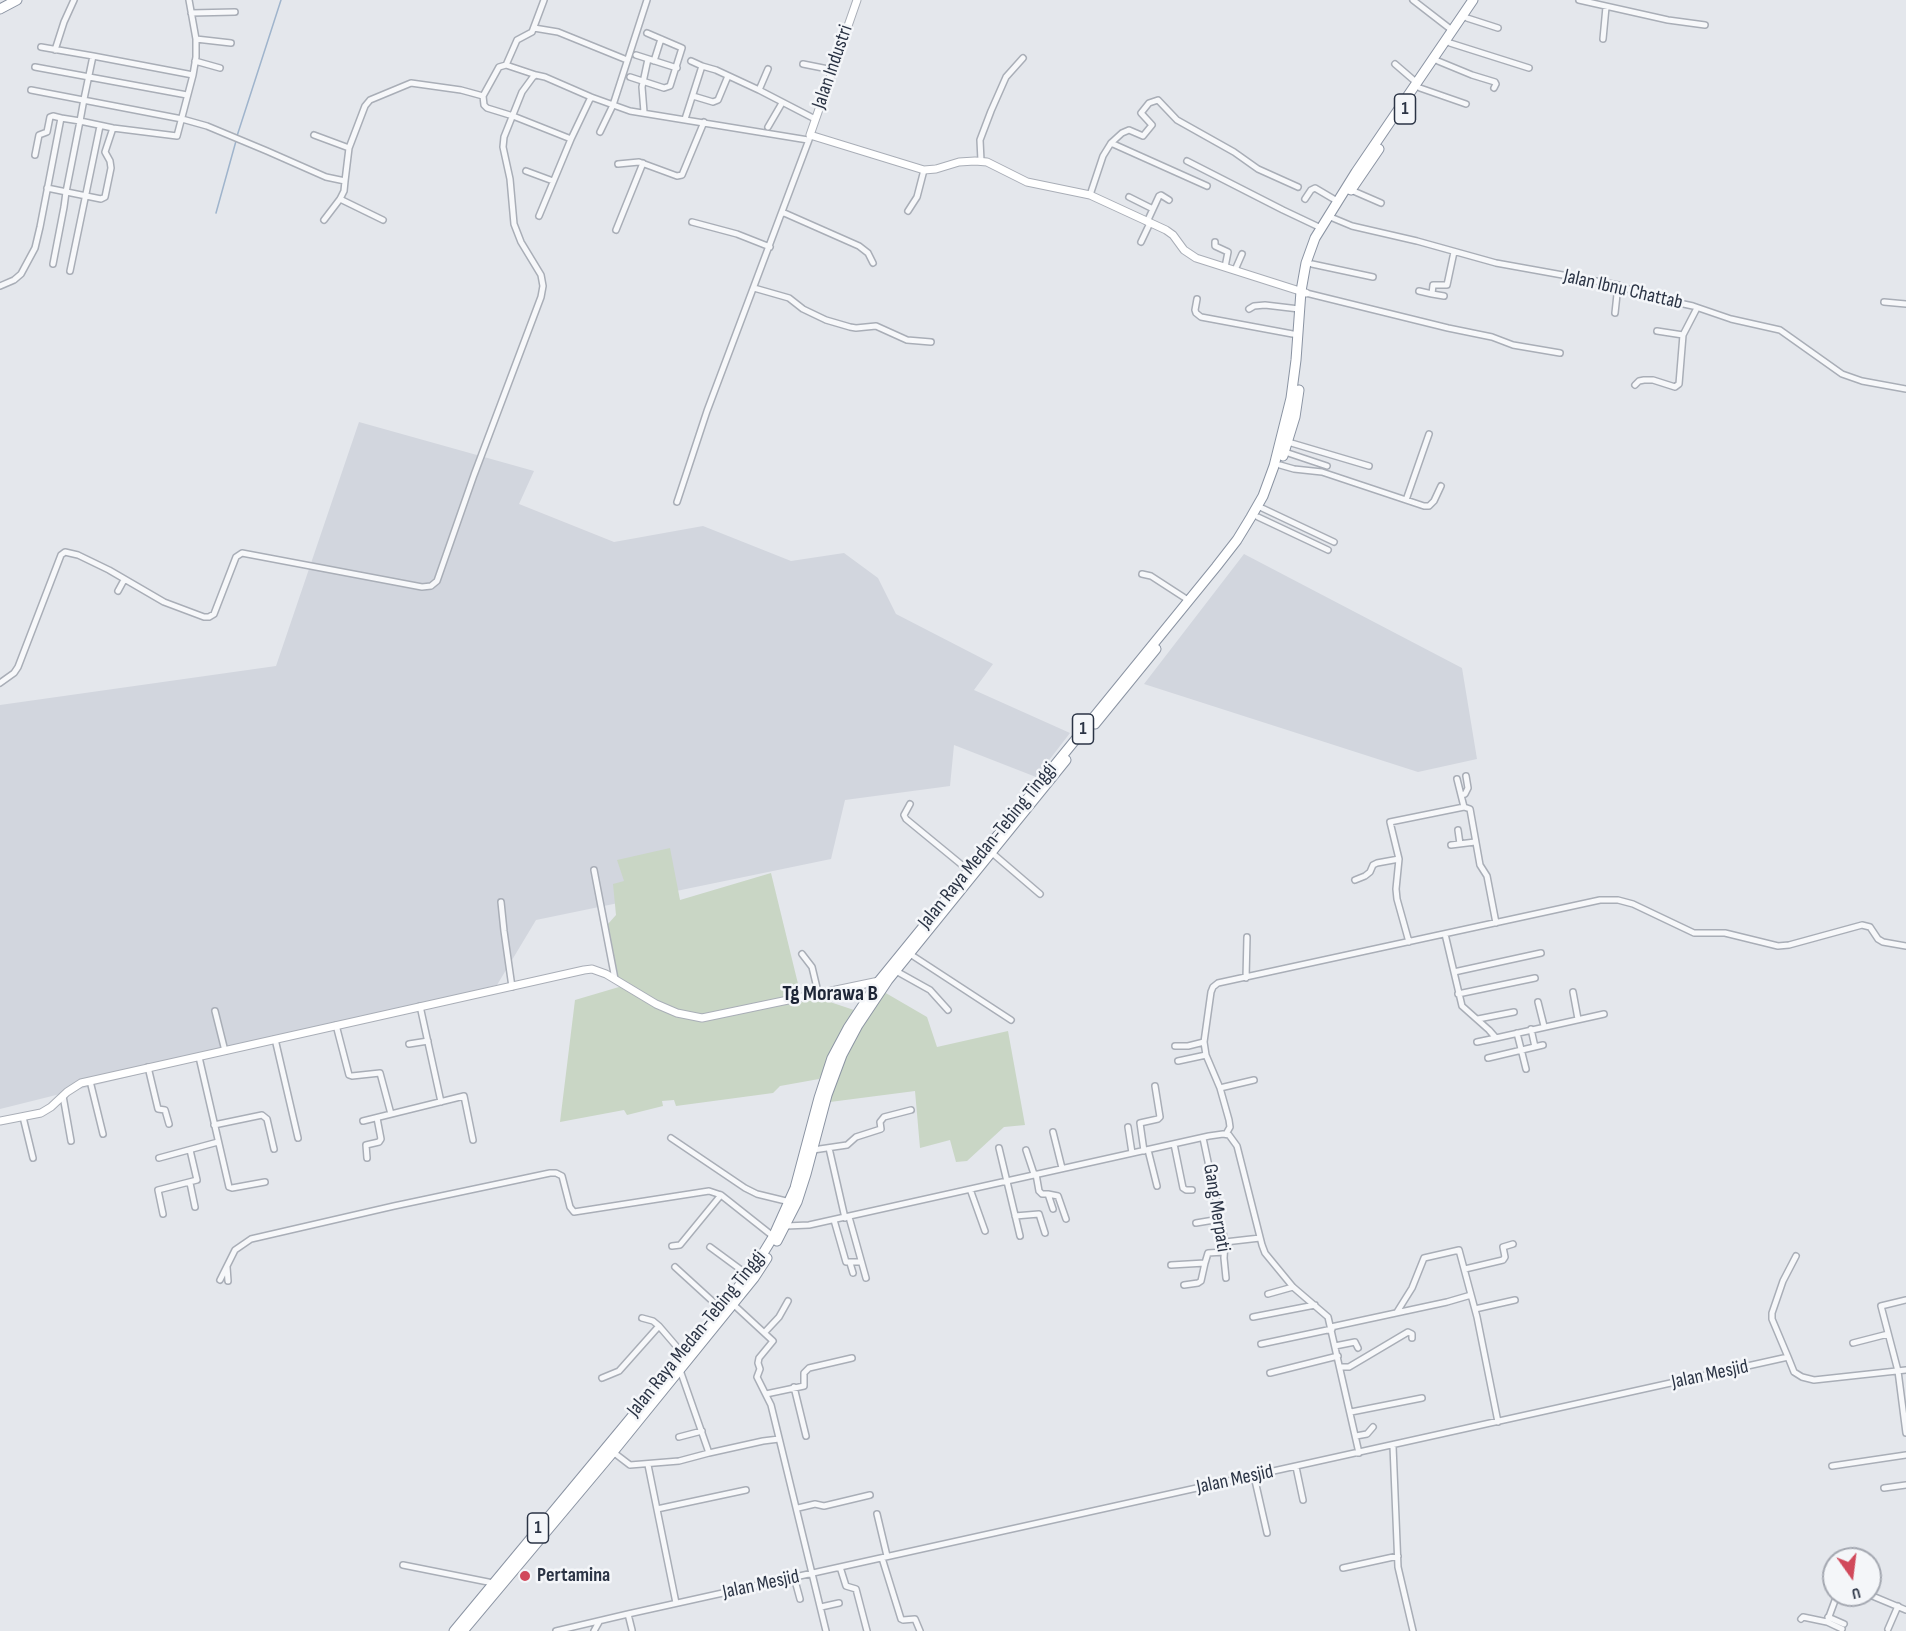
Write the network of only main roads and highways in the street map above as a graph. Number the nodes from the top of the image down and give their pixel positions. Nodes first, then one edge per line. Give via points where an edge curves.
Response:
1 (17, 0) edge
2 (1473, 0) edge
3 (1478, 0) edge
4 (0, 9) edge
5 (1418, 86) junction
6 (1330, 217) junction
7 (1303, 292) junction
8 (776, 1238) junction
9 (626, 1428) junction
10 (454, 1631) edge
11 (463, 1631) edge

1 - 4 highway
2 - 5 highway, Jalan Raya Medan-Tebing Tinggi / 1
3 - 5 highway, Jalan Raya Medan-Tebing Tinggi / 1
5 - 6 highway, Jalan Raya Medan-Tebing Tinggi / 1
5 - 6 highway, Jalan Raya Medan-Tebing Tinggi / 1 via 1337,201
6 - 7 highway, Jalan Raya Medan-Tebing Tinggi / 1
6 - 7 highway, Jalan Raya Medan-Tebing Tinggi / 1 via 1306,263
7 - 8 highway, Jalan Raya Medan-Tebing Tinggi / 1 via 1291,398 1275,466 1263,496 1237,540 879,981 848,1028 832,1058 802,1165
7 - 8 highway, Jalan Raya Medan-Tebing Tinggi / 1 via 1303,354 1298,395 1286,447 1258,518 869,1006 842,1055 797,1202
8 - 9 highway, Jalan Raya Medan-Tebing Tinggi / 1
8 - 9 highway, Jalan Raya Medan-Tebing Tinggi / 1 via 754,1278
9 - 10 highway, Jalan Raya Medan-Tebing Tinggi / 1
9 - 11 highway, Jalan Raya Medan-Tebing Tinggi / 1 via 613,1452

